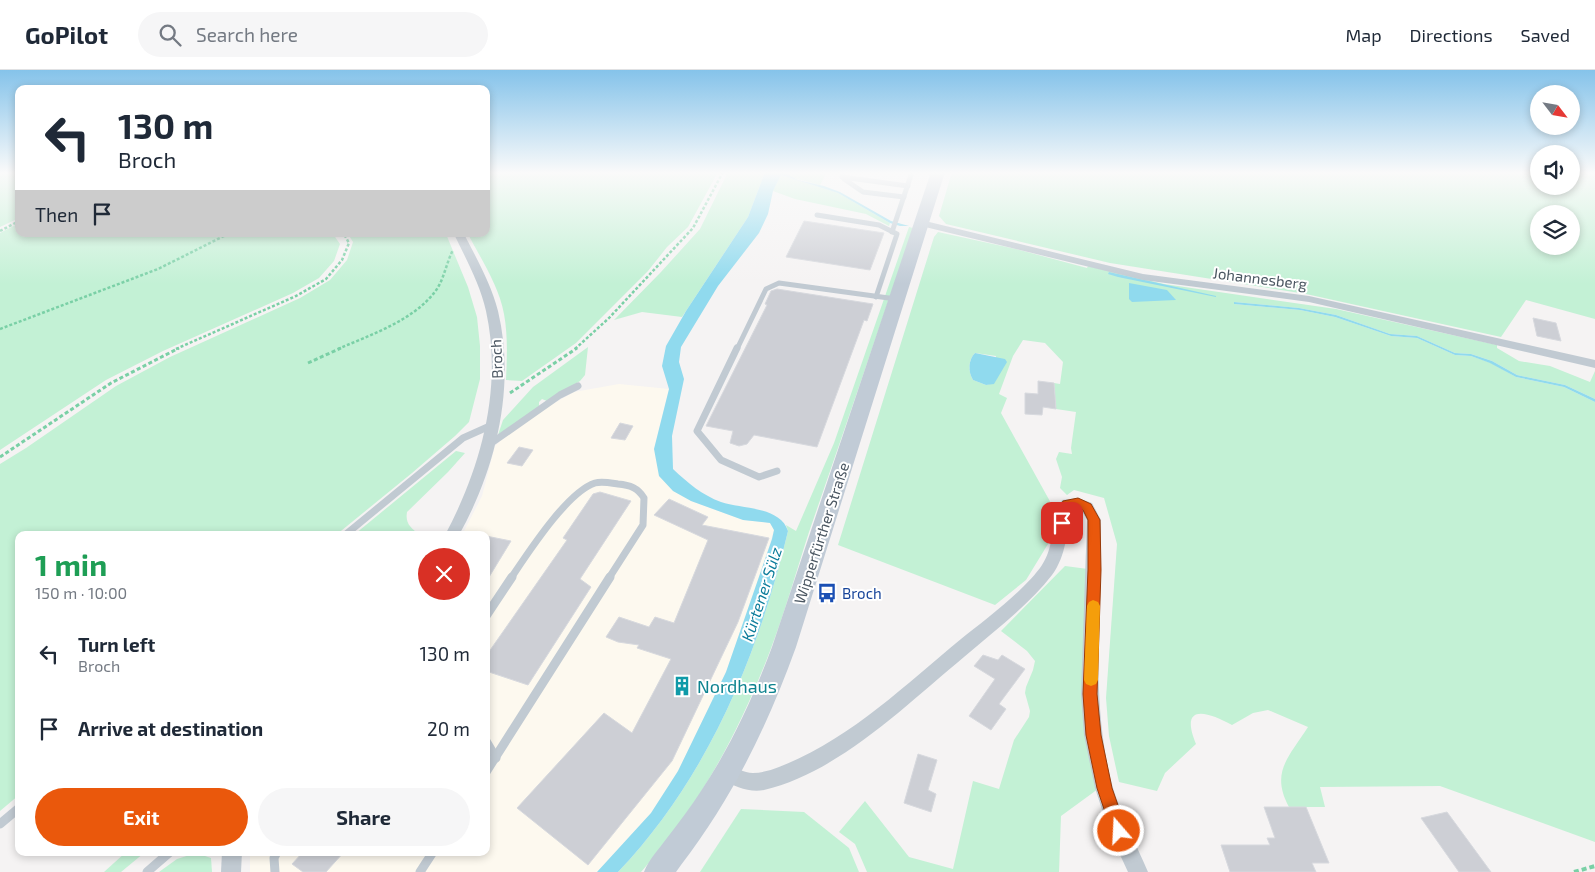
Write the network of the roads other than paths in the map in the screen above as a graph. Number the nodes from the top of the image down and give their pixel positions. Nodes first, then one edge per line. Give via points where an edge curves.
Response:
1 (899, 209) edge
2 (926, 209) edge
3 (817, 215) dead end
4 (921, 223) junction
5 (892, 230) junction
6 (461, 237) edge
7 (876, 297) junction
8 (896, 300) junction
9 (1595, 364) edge
10 (578, 386) dead end
11 (492, 425) junction
12 (488, 445) junction
13 (777, 471) dead end
14 (350, 531) edge
15 (454, 531) edge
16 (490, 610) edge
17 (490, 748) edge
18 (496, 758) junction
19 (490, 766) edge
20 (727, 774) junction
21 (15, 811) edge
22 (0, 824) edge
23 (165, 856) edge
24 (232, 856) edge
25 (275, 856) edge
26 (430, 856) edge
27 (147, 872) edge
28 (231, 872) edge
29 (275, 872) edge
30 (420, 872) edge
31 (658, 872) edge
32 (1138, 872) edge

1 - 5 lane
2 - 4 main road, Wipperfürther Straße
3 - 5 lane
4 - 8 main road, Wipperfürther Straße
4 - 9 street, Johannesberg via 1143,276 1318,301
5 - 7 lane via 897,234
6 - 11 street, Broch via 492,310 497,341 496,400
7 - 8 lane
7 - 13 lane via 779,283 766,289 697,431 721,460 759,477
8 - 20 main road, Wipperfürther Straße via 784,647 751,729
10 - 12 lane
11 - 12 street, Broch
11 - 14 lane via 463,438
12 - 15 street, Broch via 466,508
16 - 18 lane via 534,546 574,496 595,483 636,488 644,498 643,525
17 - 18 lane
18 - 19 lane
20 - 31 main road, Wipperfürther Straße via 685,839
20 - 32 street via 755,782 773,778 843,745 859,734 991,624 1048,570 1056,552 1064,510 1067,504 1078,503 1087,507 1094,520 1090,694 1093,735 1104,788
21 - 22 lane
23 - 27 lane
24 - 28 street
25 - 29 lane
26 - 30 lane

